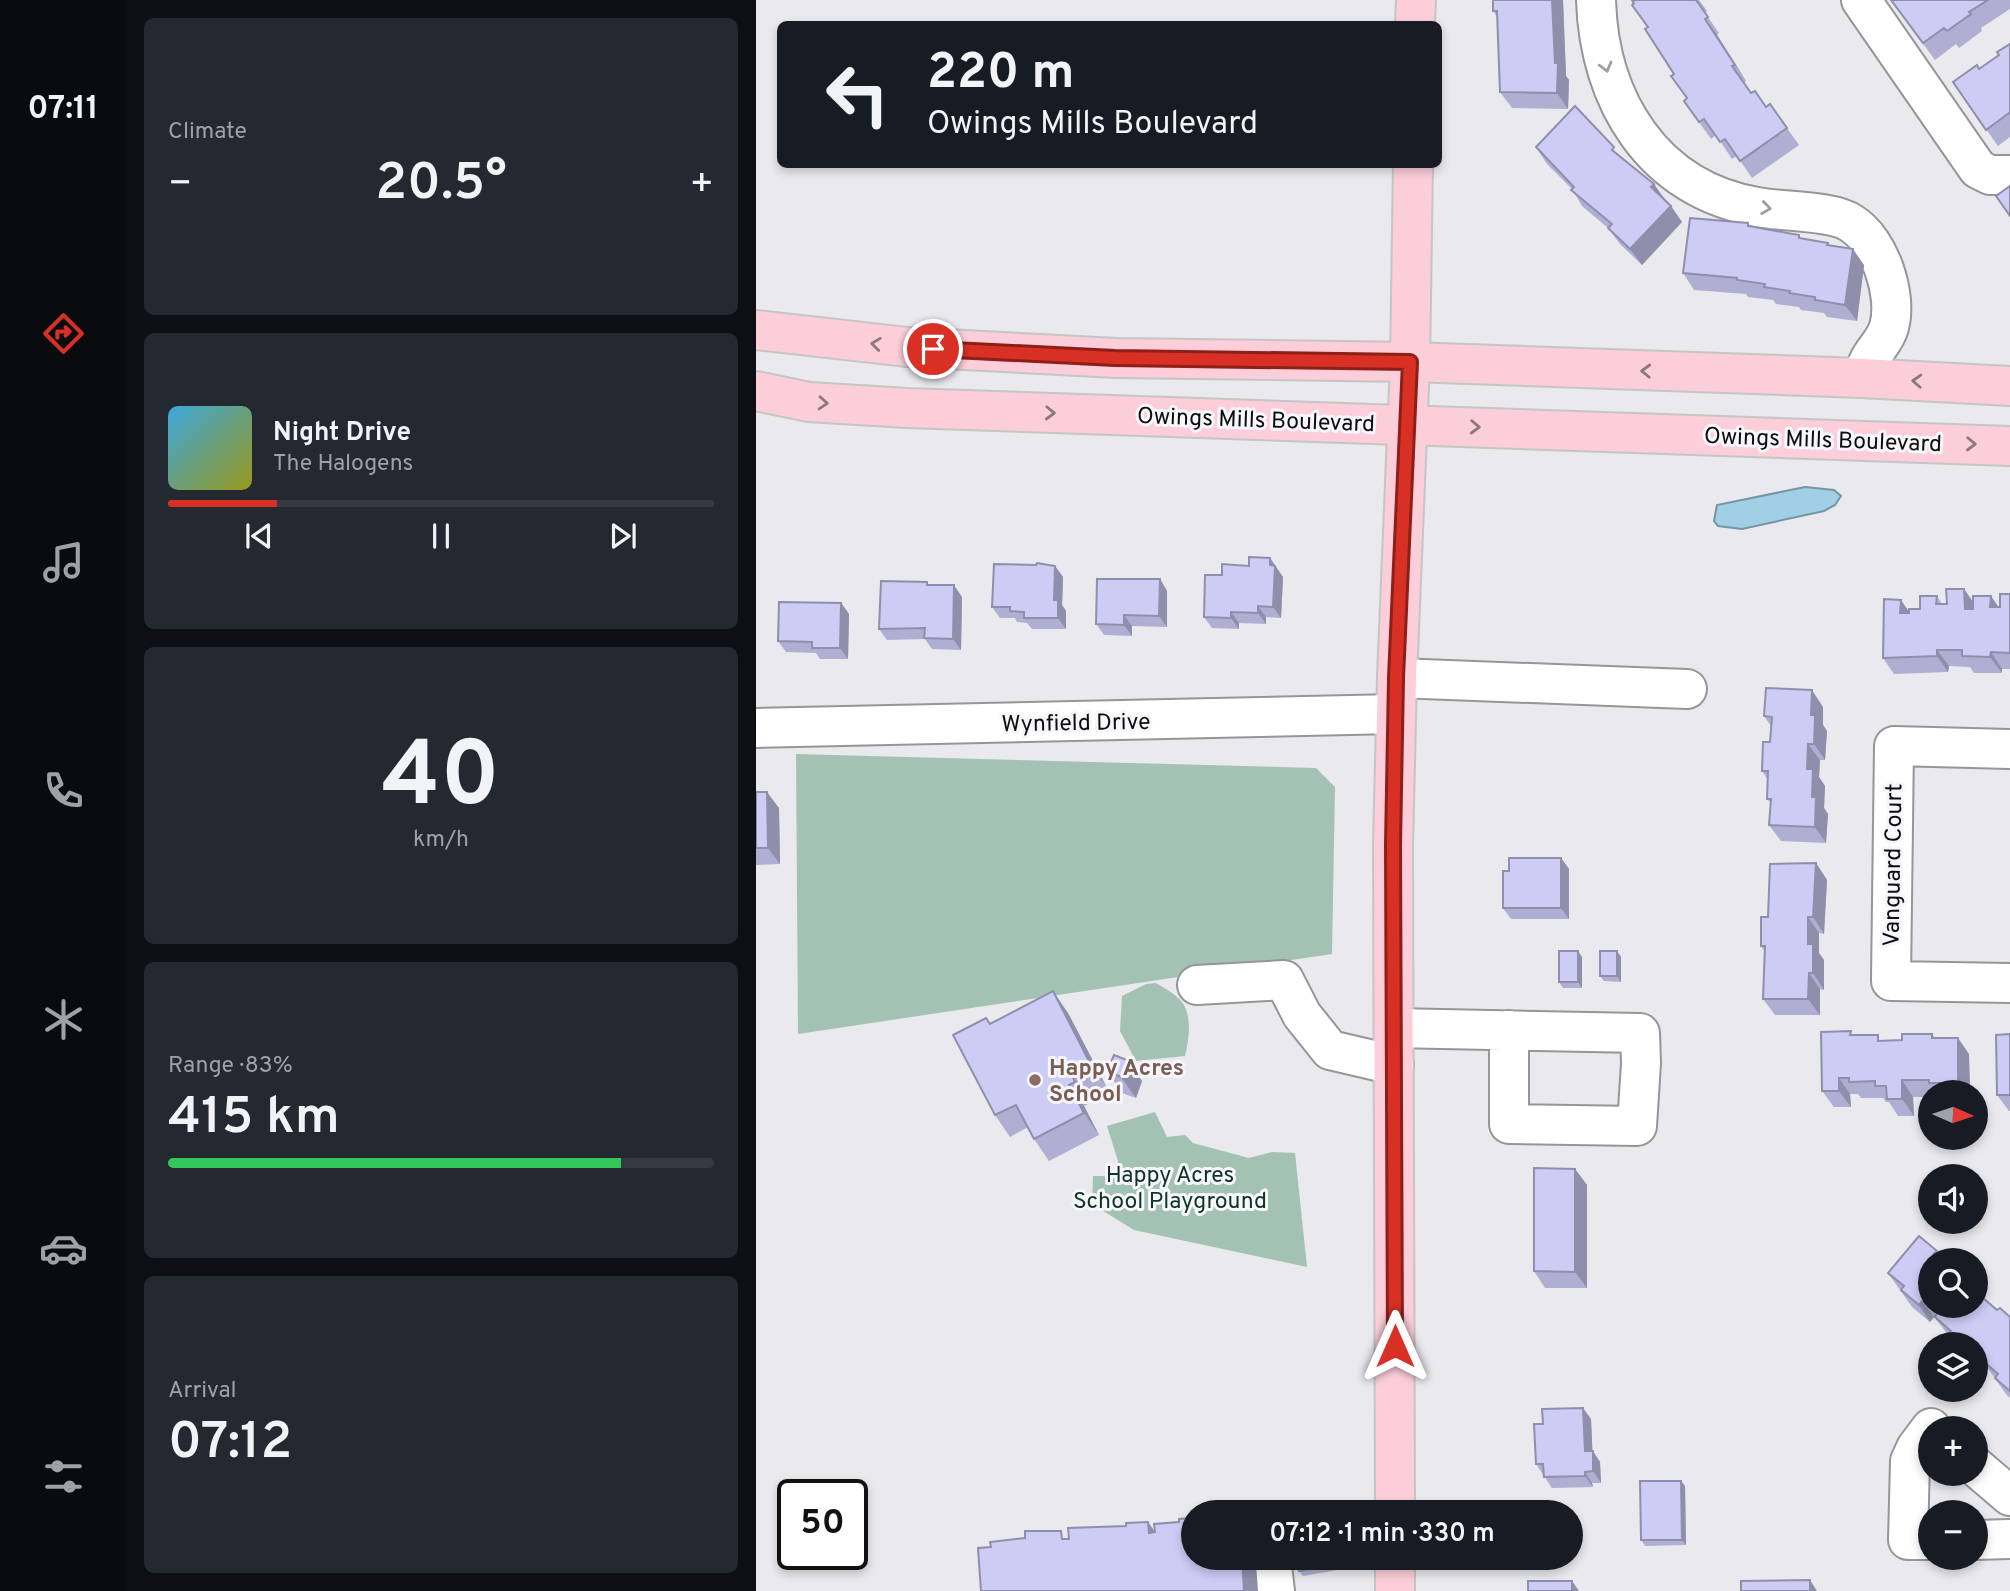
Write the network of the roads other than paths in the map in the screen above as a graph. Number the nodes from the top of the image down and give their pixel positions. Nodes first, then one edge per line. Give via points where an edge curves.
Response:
1 (1416, 0) edge
2 (1596, 0) edge
3 (1861, 0) edge
4 (1415, 21) edge
5 (1413, 168) edge
6 (2010, 176) edge
7 (756, 330) edge
8 (1410, 362) junction
9 (1862, 378) junction
10 (2010, 386) edge
11 (756, 391) edge
12 (1406, 424) junction
13 (2010, 446) edge
14 (1686, 688) dead end
15 (1396, 696) junction
16 (756, 728) edge
17 (2010, 749) edge
18 (2010, 983) edge
19 (1197, 985) dead end
20 (1509, 1030) dead end
21 (1394, 1046) junction
22 (1918, 1445) edge
23 (1988, 1477) edge
24 (2010, 1496) edge
25 (1395, 1500) edge
26 (2010, 1539) edge
27 (1918, 1540) edge
28 (1988, 1540) edge
29 (1272, 1570) edge
30 (1395, 1570) edge
31 (1275, 1591) edge
32 (1395, 1591) edge

1 - 4 main road
2 -> 9 street via 1597,31 1607,75 1627,116 1658,159 1688,183 1723,199 1835,217 1862,232 1883,264 1892,310 1889,328
3 - 6 street via 1978,169
5 - 8 main road
8 -> 7 main road via 1115,358 907,347
9 -> 8 main road
8 - 12 main road
10 -> 9 main road
11 -> 12 main road, Owings Mills Boulevard via 809,402 907,408
12 -> 13 main road, Owings Mills Boulevard
12 - 15 main road
14 - 15 street, Wynfield Drive
15 - 16 street, Wynfield Drive
15 - 21 main road
17 - 18 street, Vanguard Court via 1894,746 1891,981
19 - 21 street via 1284,980 1301,1015 1330,1049
20 - 21 street
21 - 25 main road
22 - 27 street via 1910,1461 1908,1540
23 - 24 street
26 - 28 street
29 - 31 street
30 - 32 main road

